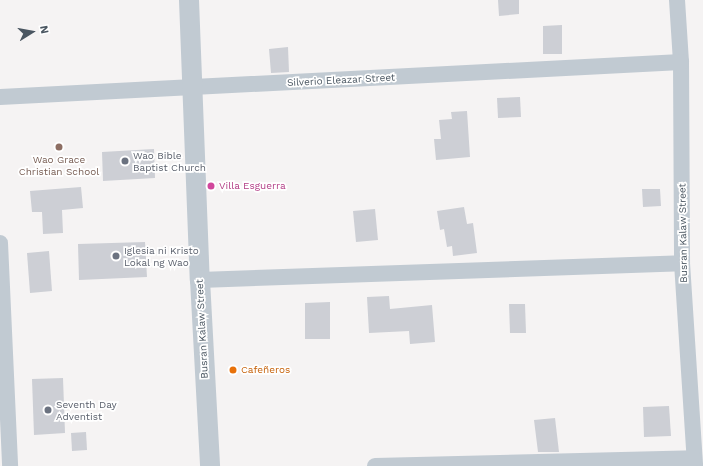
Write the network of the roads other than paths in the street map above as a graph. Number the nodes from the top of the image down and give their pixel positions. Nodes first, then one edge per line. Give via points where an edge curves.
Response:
1 (189, 0) edge
2 (677, 0) edge
3 (681, 62) junction
4 (194, 87) junction
5 (0, 97) edge
6 (0, 243) edge
7 (682, 263) junction
8 (200, 280) junction
9 (695, 462) edge
10 (10, 466) edge
11 (210, 466) edge
12 (375, 466) edge

1 - 4 street, Busran Kalaw Street
2 - 3 street, Busran Kalaw Street
3 - 4 street, Silverio Eleazar Street
3 - 7 street, Busran Kalaw Street
4 - 5 street, Silverio Eleazar Street
4 - 8 street, Busran Kalaw Street
6 - 10 street
7 - 8 street
7 - 9 street, Busran Kalaw Street
8 - 11 street, Busran Kalaw Street
9 - 12 street

